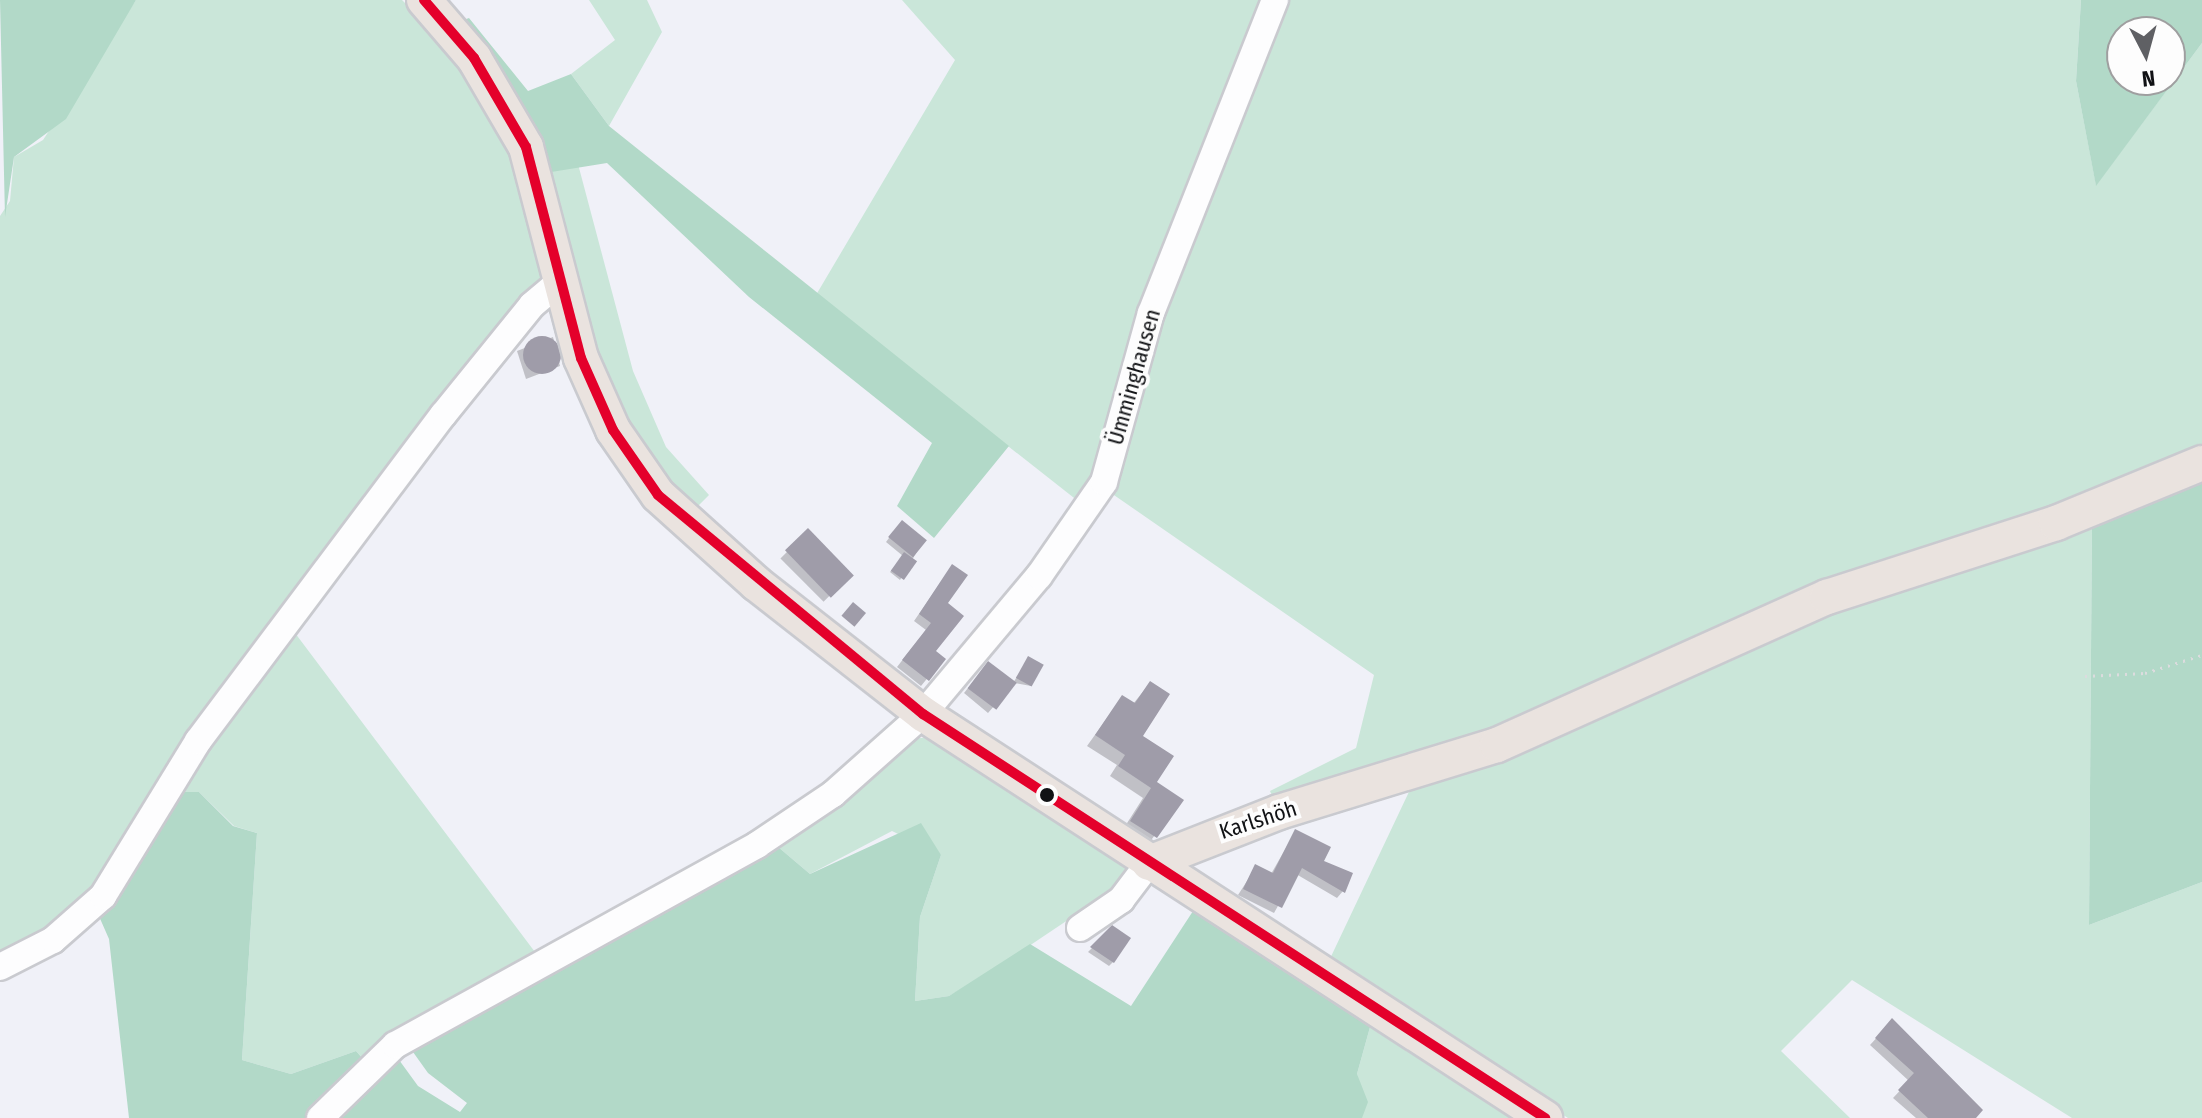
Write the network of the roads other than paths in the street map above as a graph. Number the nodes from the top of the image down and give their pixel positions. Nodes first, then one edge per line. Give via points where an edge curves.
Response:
1 (424, 0) edge
2 (1275, 0) edge
3 (563, 279) junction
4 (2202, 463) edge
5 (923, 714) junction
6 (1149, 863) junction
7 (1080, 928) dead end
8 (0, 967) edge
9 (320, 1118) edge
10 (1545, 1118) edge

1 - 3 main road via 474,58 526,147
2 - 5 street, Ümminghausen via 1151,313 1104,482 1039,576
3 - 5 main road via 581,358 603,409 658,495 757,584
3 - 8 street via 532,305 443,415 198,741 103,896 53,940
4 - 6 main road, Karlshöh via 2056,523 1827,597 1550,725
5 - 6 main road
5 - 9 street, Ümminghausen via 833,794 757,845 395,1045
6 - 7 street via 1121,900
6 - 10 main road

